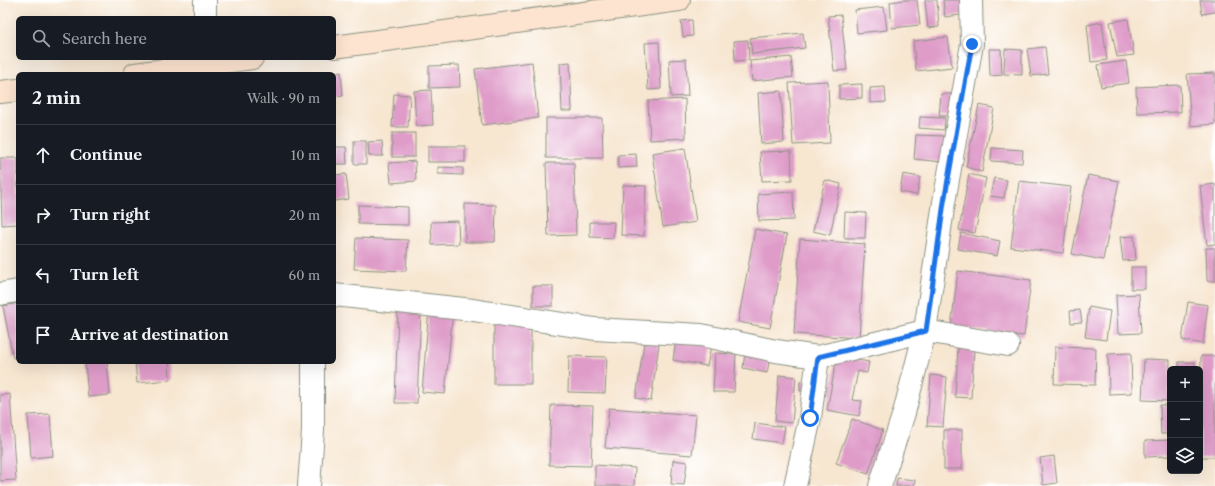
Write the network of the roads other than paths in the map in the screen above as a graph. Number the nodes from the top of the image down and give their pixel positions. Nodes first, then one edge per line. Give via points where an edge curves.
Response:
1 (205, 0) edge
2 (679, 0) edge
3 (971, 0) edge
4 (205, 16) edge
5 (336, 47) edge
6 (220, 60) edge
7 (204, 61) edge
8 (146, 72) edge
9 (16, 90) edge
10 (0, 92) edge
11 (16, 291) edge
12 (0, 294) edge
13 (336, 296) edge
14 (926, 331) junction
15 (1008, 345) dead end
16 (818, 357) junction
17 (313, 364) edge
18 (309, 486) edge
19 (795, 486) edge
20 (880, 486) edge

1 - 4 street
2 - 5 street
3 - 14 street via 972,44 944,202
6 - 7 street
7 - 8 street
9 - 10 street
11 - 12 street
13 - 16 street via 473,310 596,329 701,335
14 - 15 street
14 - 16 street
14 - 20 street via 904,413
16 - 19 street via 810,418
17 - 18 street via 313,431

